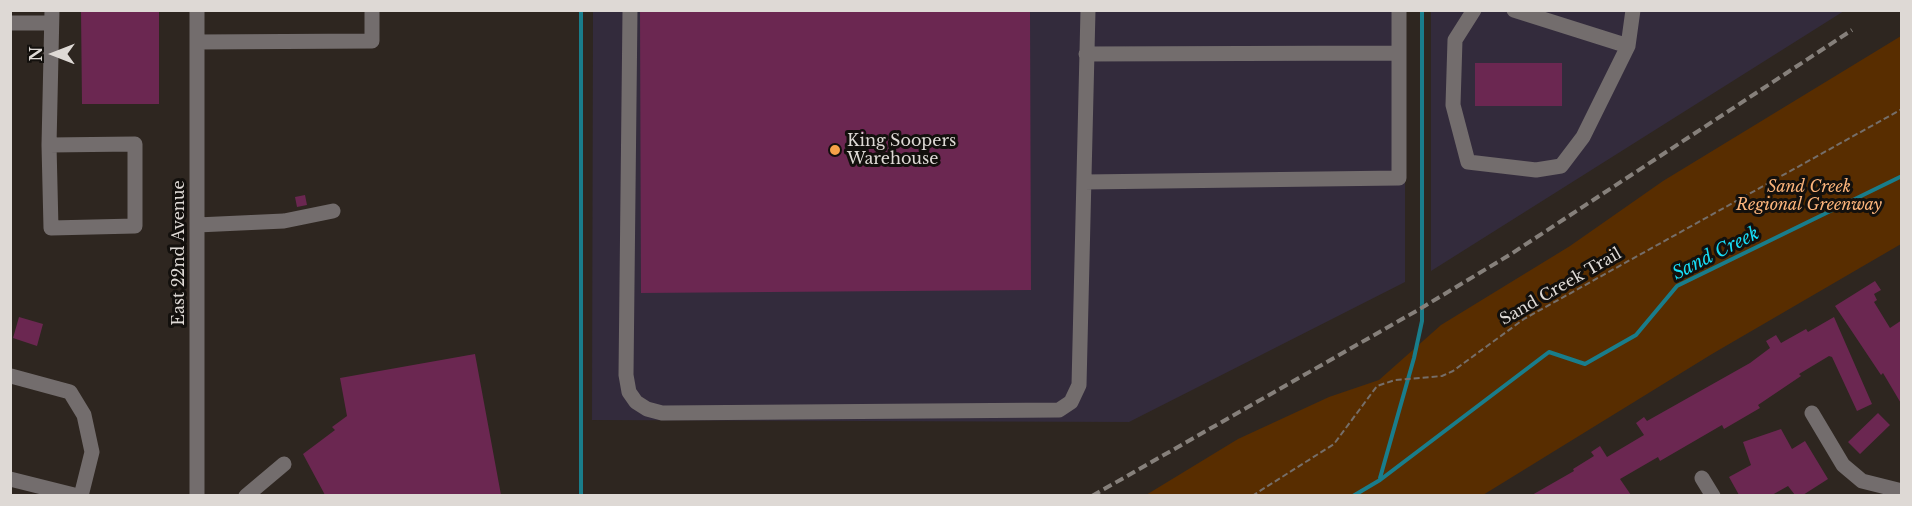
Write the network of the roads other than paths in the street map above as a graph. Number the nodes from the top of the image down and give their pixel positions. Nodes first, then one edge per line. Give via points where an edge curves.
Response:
1 (198, 10) edge
2 (372, 10) edge
3 (630, 10) edge
4 (1088, 10) edge
5 (1399, 10) edge
6 (1474, 10) edge
7 (1514, 10) edge
8 (1634, 10) edge
9 (52, 17) edge
10 (10, 23) edge
11 (198, 42) junction
12 (1628, 46) junction
13 (1399, 53) junction
14 (1086, 54) junction
15 (49, 145) junction
16 (1084, 182) junction
17 (333, 212) dead end
18 (197, 225) junction
19 (11, 377) edge
20 (1812, 413) dead end
21 (284, 464) dead end
22 (1702, 478) dead end
23 (10, 479) edge
24 (1902, 491) edge
25 (80, 495) edge
26 (197, 495) edge
27 (246, 495) edge
28 (1713, 495) edge

1 - 11 street, East 22nd Avenue
2 - 11 street via 372,41
3 - 16 street via 626,375 629,392 646,409 662,413 1059,410 1071,402 1079,385
4 - 14 street
5 - 13 street
6 - 12 street via 1455,39 1454,105 1468,162 1536,170 1561,166 1582,137
7 - 12 street
8 - 12 street
9 - 10 street
9 - 15 street
11 - 18 street, East 22nd Avenue
13 - 14 street
13 - 16 street via 1400,178
14 - 16 street
15 - 15 street via 51,228 135,226 135,144
17 - 18 street via 261,223
18 - 26 street, East 22nd Avenue
19 - 25 street via 70,392 84,415 92,452
20 - 24 street via 1843,465 1862,481
21 - 27 street
22 - 28 street
23 - 25 street

